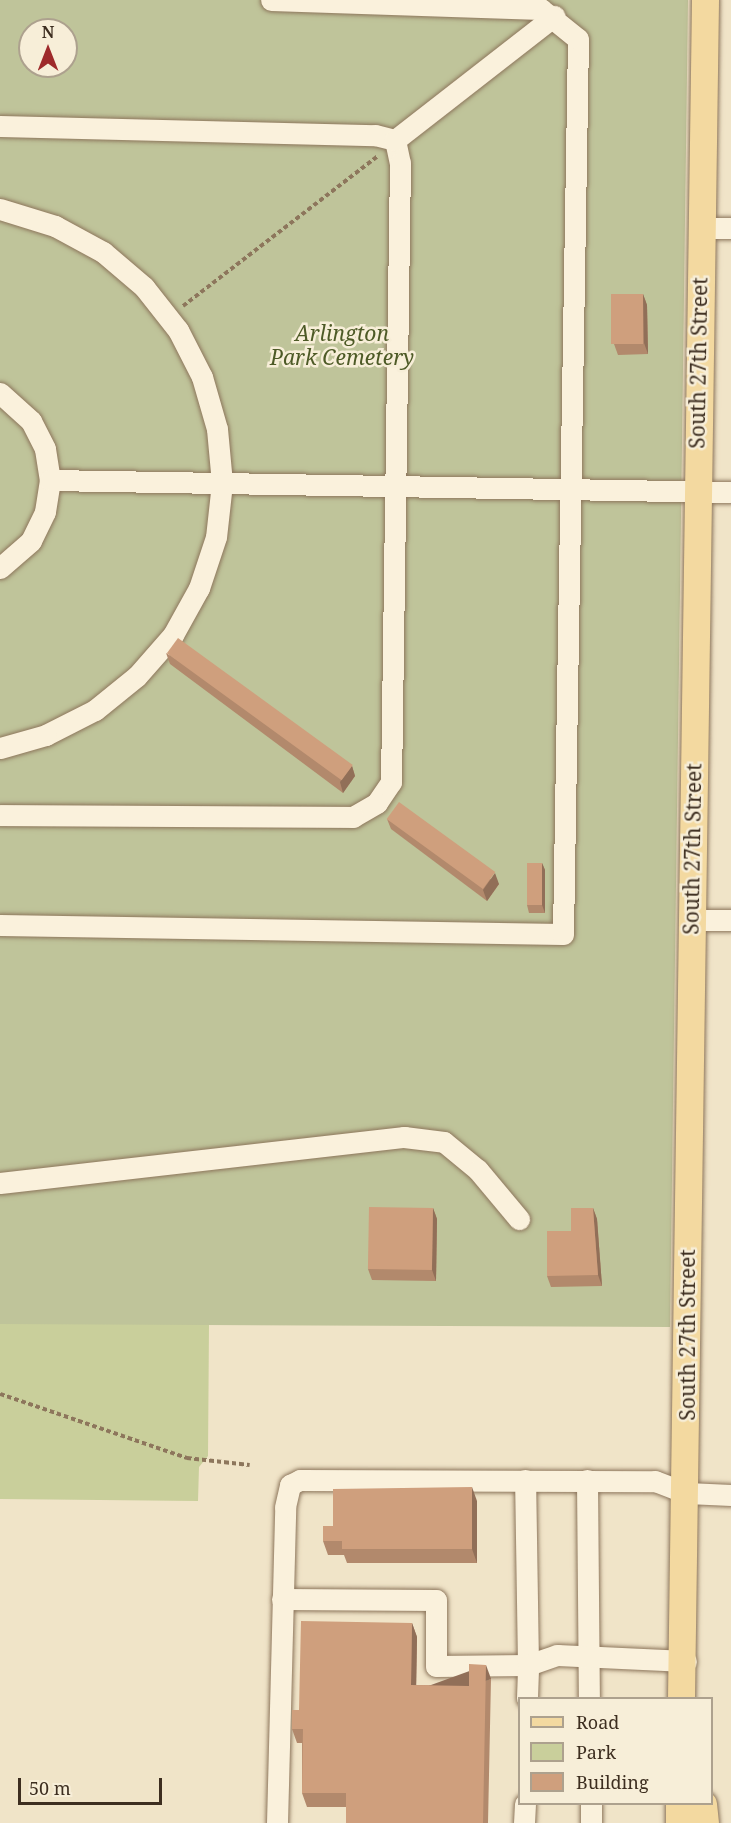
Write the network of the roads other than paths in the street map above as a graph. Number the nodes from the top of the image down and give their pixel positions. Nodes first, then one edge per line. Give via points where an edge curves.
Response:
1 (272, 0) edge
2 (705, 0) edge
3 (554, 16) junction
4 (0, 126) edge
5 (395, 140) junction
6 (0, 209) edge
7 (701, 228) junction
8 (731, 228) edge
9 (0, 393) edge
10 (50, 480) junction
11 (222, 483) junction
12 (395, 486) junction
13 (570, 488) junction
14 (696, 490) junction
15 (731, 492) edge
16 (0, 568) edge
17 (0, 748) edge
18 (0, 815) edge
19 (691, 920) junction
20 (731, 920) edge
21 (0, 925) edge
22 (0, 1183) edge
23 (519, 1219) dead end
24 (525, 1480) junction
25 (587, 1480) junction
26 (687, 1493) junction
27 (731, 1495) edge
28 (282, 1599) junction
29 (588, 1656) junction
30 (684, 1662) junction
31 (528, 1665) junction
32 (527, 1697) edge
33 (589, 1697) edge
34 (681, 1697) edge
35 (691, 1697) edge
36 (525, 1805) edge
37 (591, 1805) edge
38 (679, 1805) edge
39 (703, 1805) edge
40 (277, 1823) edge
41 (524, 1823) edge
42 (591, 1823) edge
43 (679, 1823) edge
44 (705, 1823) edge

1 - 3 street via 510,5
2 - 7 main road, South 27th Street
3 - 5 street
3 - 13 street via 578,39
4 - 5 street
5 - 12 street via 400,163
6 - 11 street via 56,226 103,252 144,287 168,318 202,377 217,429
7 - 8 street
7 - 14 main road, South 27th Street
9 - 10 street via 31,421 45,449
10 - 11 street
10 - 16 street via 45,512 31,541
11 - 12 street
11 - 17 street via 209,557 172,635 137,676 95,710 46,735
12 - 13 street
12 - 18 street via 391,782 377,803 353,817
13 - 14 street
13 - 21 street via 563,934
14 - 15 street
14 - 19 main road, South 27th Street
19 - 20 street
19 - 26 main road, South 27th Street
22 - 23 street via 404,1137 444,1142 478,1170
24 - 25 street
24 - 28 street via 300,1480 286,1495
24 - 31 street
25 - 26 street via 655,1481
25 - 29 street
26 - 27 street
26 - 30 main road, South 27th Street
28 - 31 street via 436,1600 436,1666
28 - 40 street
29 - 30 street
29 - 31 street via 557,1655
29 - 33 street
30 - 34 main road
30 - 35 main road
31 - 32 street
36 - 41 street
37 - 42 street
38 - 43 main road
39 - 44 main road

